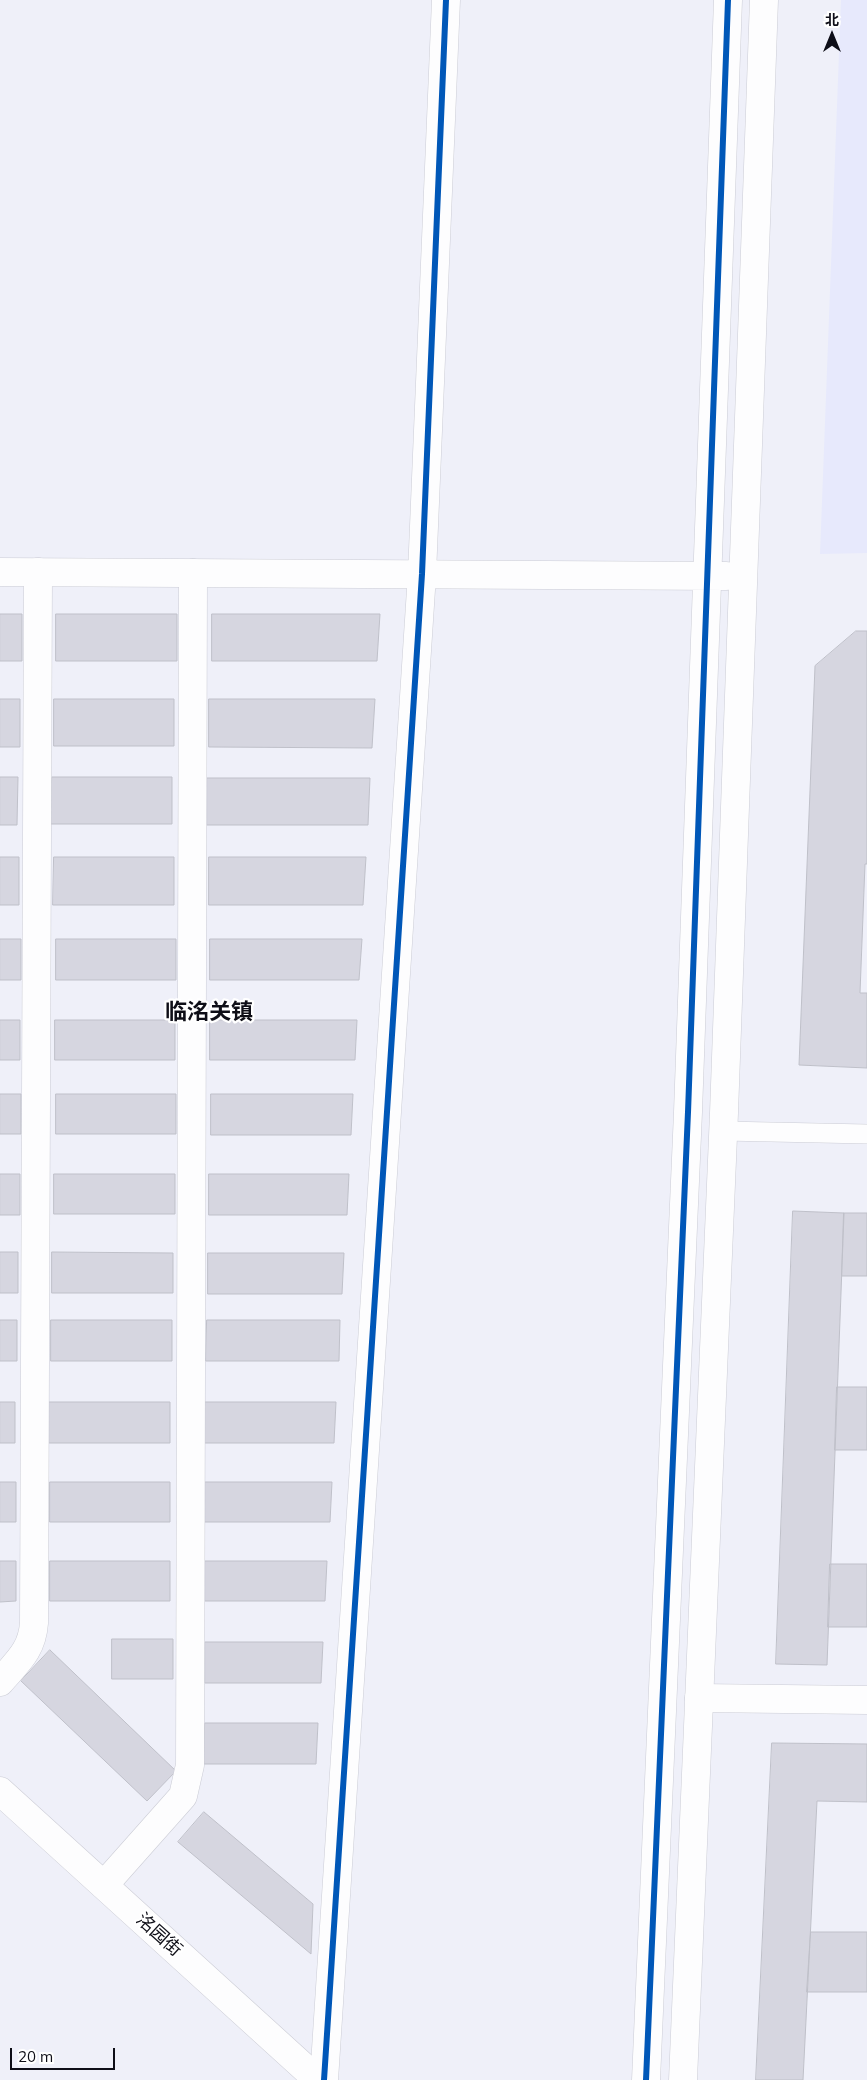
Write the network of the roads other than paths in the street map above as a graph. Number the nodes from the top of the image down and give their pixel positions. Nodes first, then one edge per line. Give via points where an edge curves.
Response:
1 (446, 0) edge
2 (728, 0) edge
3 (764, 0) edge
4 (0, 572) edge
5 (38, 572) junction
6 (193, 573) junction
7 (422, 574) junction
8 (707, 575) junction
9 (743, 576) junction
10 (723, 1131) junction
11 (867, 1134) edge
12 (0, 1682) edge
13 (699, 1698) junction
14 (867, 1700) edge
15 (0, 1791) edge
16 (104, 1885) junction
17 (318, 2080) edge
18 (324, 2080) edge
19 (646, 2080) edge
20 (682, 2080) edge

1 - 7 street
2 - 8 street
3 - 9 street
4 - 5 street
5 - 6 street
5 - 12 street via 34,1634 28,1650
6 - 7 street
6 - 16 street via 190,1765 183,1796
7 - 8 street
7 - 18 street
8 - 9 street
8 - 19 street via 687,1132
9 - 10 street
10 - 11 lane
10 - 13 street
13 - 14 street
13 - 20 street
15 - 16 street, 洺园街
16 - 17 street, 洺园街

